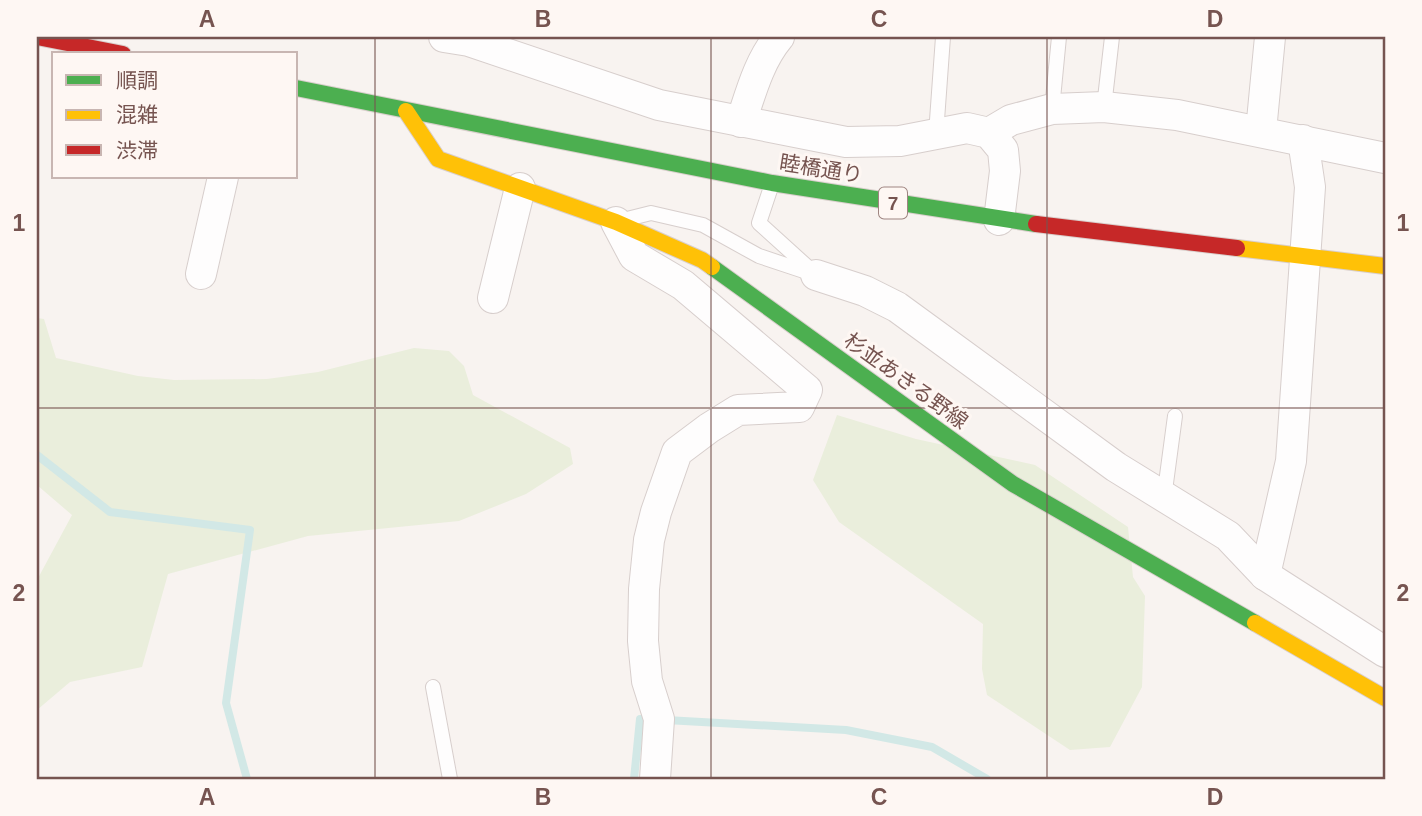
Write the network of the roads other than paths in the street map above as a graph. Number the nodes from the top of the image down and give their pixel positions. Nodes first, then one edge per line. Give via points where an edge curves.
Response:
1 (37, 37) edge
2 (779, 37) edge
3 (943, 37) edge
4 (1059, 37) edge
5 (1112, 37) edge
6 (1270, 37) edge
7 (461, 38) edge
8 (113, 52) edge
9 (298, 89) edge
10 (1104, 107) junction
11 (1052, 109) junction
12 (406, 111) junction
13 (741, 122) junction
14 (1261, 131) junction
15 (989, 133) junction
16 (936, 134) junction
17 (1303, 140) junction
18 (1385, 158) edge
19 (223, 178) edge
20 (772, 183) junction
21 (520, 188) junction
22 (999, 220) junction
23 (615, 222) junction
24 (1305, 258) junction
25 (1385, 266) edge
26 (201, 274) dead end
27 (816, 275) junction
28 (493, 298) dead end
29 (1175, 416) dead end
30 (1164, 498) junction
31 (1265, 575) junction
32 (1385, 652) edge
33 (433, 687) dead end
34 (1385, 698) edge
35 (450, 779) edge
36 (655, 779) edge

1 - 8 main road
2 - 13 street via 767,51
3 - 16 lane
4 - 11 lane
5 - 10 lane
6 - 14 street
7 - 13 street via 659,105
9 - 12 main road, 睦橋通り / 7
10 - 11 street
10 - 14 street
11 - 15 street via 1011,120
12 - 20 main road, 睦橋通り / 7
12 - 21 main road, 杉並あきる野線 via 438,159
13 - 16 street via 846,142 900,141
14 - 17 street
15 - 16 street via 967,128
15 - 22 street via 1003,150
17 - 18 street
17 - 24 street via 1310,187
19 - 26 street
20 - 22 main road, 睦橋通り / 7
20 - 27 lane via 759,223
21 - 23 main road, 杉並あきる野線
21 - 28 street
22 - 24 main road, 睦橋通り / 7
23 - 27 lane via 651,213 703,225 759,256
23 - 34 main road, 杉並あきる野線 via 702,260 1013,484
23 - 36 street via 634,256 684,285 807,390 799,407 738,410 677,452 651,530 644,589 647,681 659,719
24 - 25 main road, 睦橋通り / 7
24 - 31 street via 1291,461
27 - 30 street via 865,290 897,307
29 - 30 lane
30 - 31 street via 1228,536
31 - 32 street
33 - 35 lane

